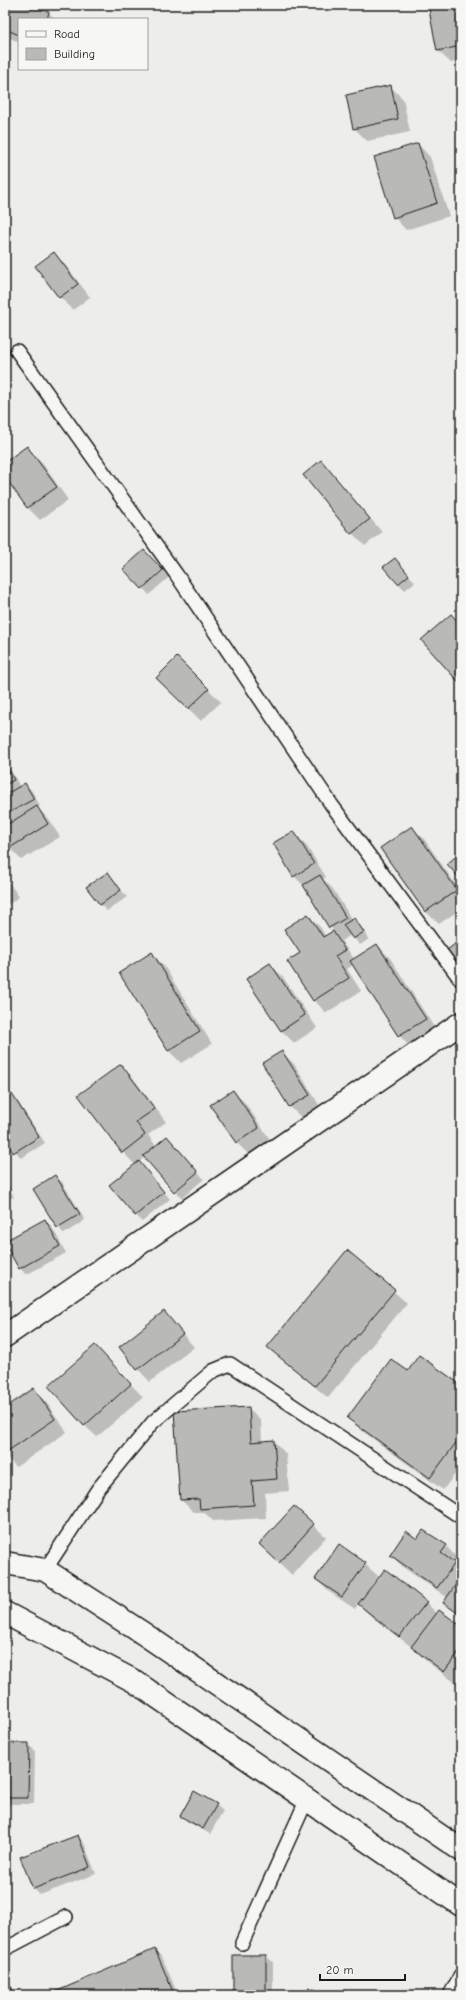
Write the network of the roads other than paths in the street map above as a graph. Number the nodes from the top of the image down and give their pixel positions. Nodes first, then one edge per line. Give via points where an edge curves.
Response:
1 (17, 351) dead end
2 (461, 980) edge
3 (461, 1023) edge
4 (5, 1336) edge
5 (461, 1517) edge
6 (5, 1563) edge
7 (45, 1570) junction
8 (5, 1613) edge
9 (307, 1799) junction
10 (461, 1850) edge
11 (461, 1905) edge
12 (66, 1918) dead end
13 (242, 1943) dead end
14 (5, 1949) edge
15 (461, 1975) edge
16 (5, 1991) edge
17 (7, 1995) edge
18 (450, 1995) edge

1 - 2 lane via 176,574 331,804
3 - 4 main road
5 - 7 lane via 230,1364 212,1371 153,1422 98,1488
6 - 7 main road
7 - 10 main road via 144,1634
8 - 9 main road via 134,1681
9 - 11 main road
9 - 13 lane
12 - 14 lane
15 - 18 lane
16 - 17 lane

